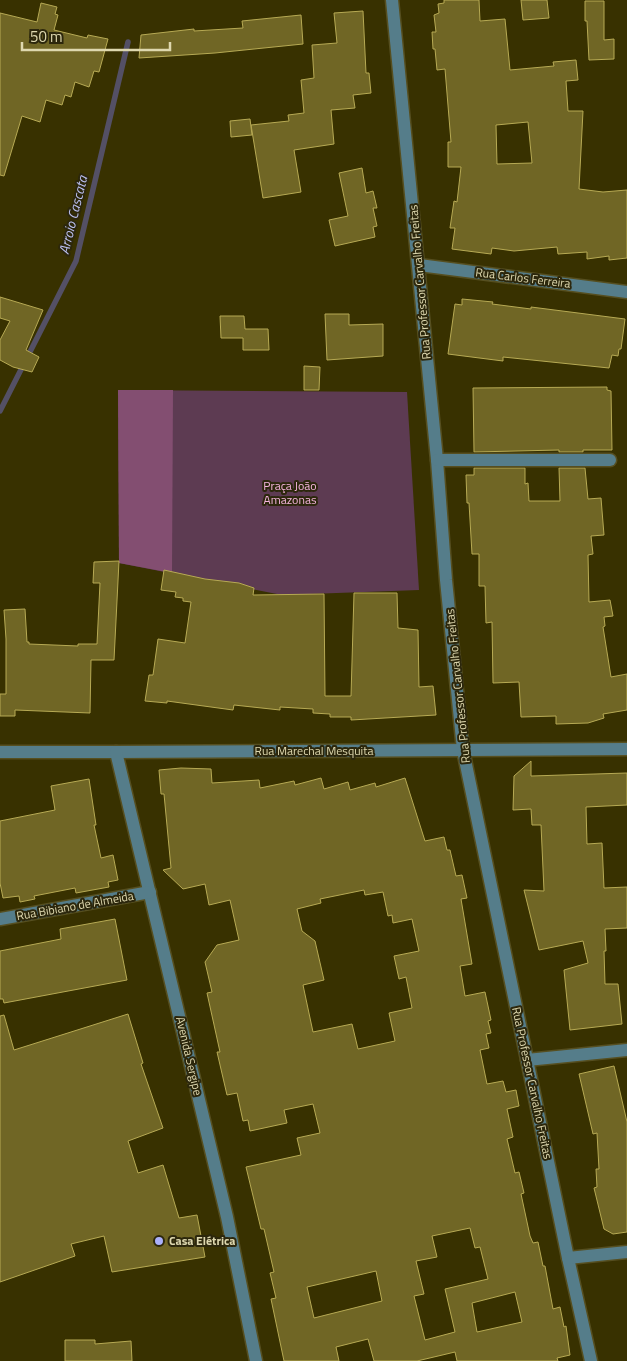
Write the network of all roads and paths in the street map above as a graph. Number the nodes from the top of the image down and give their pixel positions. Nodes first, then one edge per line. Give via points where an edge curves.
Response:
1 (392, 0) edge
2 (419, 265) junction
3 (627, 292) edge
4 (437, 460) junction
5 (610, 460) dead end
6 (627, 749) edge
7 (463, 750) junction
8 (0, 752) edge
9 (116, 752) junction
10 (150, 892) junction
11 (0, 919) edge
12 (627, 1050) edge
13 (527, 1060) junction
14 (627, 1252) edge
15 (568, 1258) junction
16 (256, 1361) edge
17 (591, 1361) edge

1 - 2 street, Rua Professor Carvalho Freitas
2 - 3 street, Rua Carlos Ferreira
2 - 4 street, Rua Professor Carvalho Freitas
4 - 5 street
4 - 7 street, Rua Professor Carvalho Freitas
6 - 7 street, Rua Marechal Mesquita
7 - 9 street, Rua Marechal Mesquita
7 - 13 street, Rua Professor Carvalho Freitas
8 - 9 street, Rua Marechal Mesquita
9 - 10 street, Avenida Sergipe
10 - 11 street, Rua Bibiano de Almeida
10 - 16 street, Avenida Sergipe via 227,1217
12 - 13 street
13 - 15 street, Rua Professor Carvalho Freitas
14 - 15 street
15 - 17 street, Rua Professor Carvalho Freitas

